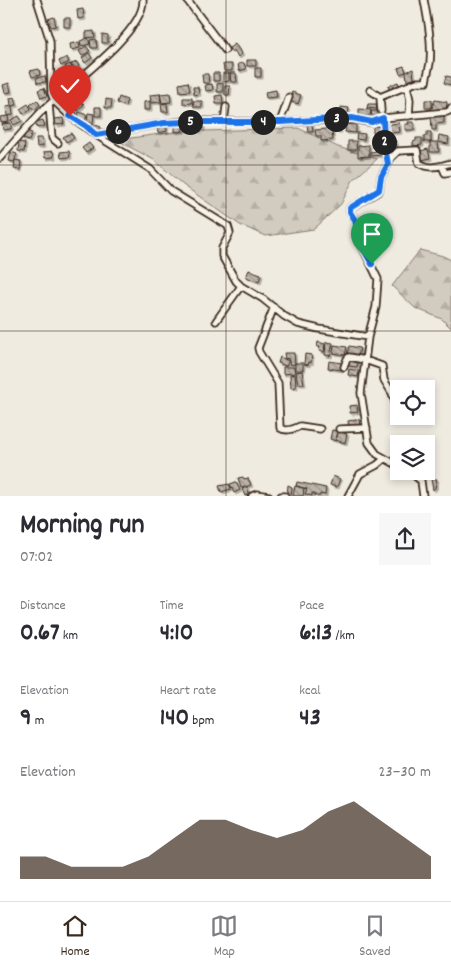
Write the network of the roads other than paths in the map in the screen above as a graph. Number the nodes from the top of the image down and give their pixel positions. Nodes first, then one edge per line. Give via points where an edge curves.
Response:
1 (37, 0) edge
2 (143, 0) edge
3 (187, 0) edge
4 (424, 0) edge
5 (224, 50) dead end
6 (407, 86) junction
7 (370, 90) dead end
8 (289, 97) dead end
9 (380, 97) junction
10 (52, 103) junction
11 (226, 107) dead end
12 (451, 108) edge
13 (381, 111) dead end
14 (409, 116) junction
15 (383, 118) junction
16 (224, 122) junction
17 (280, 122) junction
18 (96, 135) junction
19 (58, 143) dead end
20 (0, 158) edge
21 (388, 161) junction
22 (451, 163) edge
23 (442, 166) junction
24 (451, 172) edge
25 (241, 286) junction
26 (274, 307) junction
27 (216, 321) dead end
28 (368, 337) junction
29 (365, 360) junction
30 (344, 367) dead end
31 (390, 390) edge
32 (367, 428) junction
33 (320, 429) dead end
34 (339, 429) dead end
35 (384, 458) junction
36 (390, 461) edge
37 (419, 480) edge
38 (252, 496) edge
39 (268, 496) edge
40 (281, 496) edge
41 (285, 496) edge
42 (348, 496) edge
43 (424, 496) edge

1 - 10 street via 49,36
2 - 10 street via 136,22 92,69
3 - 5 street
4 - 6 street via 430,34 430,65 426,82
6 - 9 street
6 - 14 street
7 - 9 street
8 - 17 street
9 - 13 street
10 - 18 street
10 - 19 street via 52,138
10 - 20 street
11 - 16 street
12 - 14 street via 447,112
14 - 15 street
15 - 17 street via 372,122 352,118
15 - 21 street
16 - 17 street
16 - 18 street via 164,123
18 - 25 street via 150,169 171,191 230,228 222,256
21 - 23 street via 398,151 417,150 423,166
21 - 28 street via 379,190 350,208 359,240 378,279 376,307
22 - 23 street
23 - 24 street via 444,173
25 - 26 street
25 - 27 street
26 - 28 street via 298,324
26 - 33 street via 258,348 278,383 280,428
28 - 29 street
29 - 30 street via 349,357
29 - 31 street via 382,366 384,380
29 - 32 street via 361,393
32 - 34 street
32 - 35 street via 371,446
35 - 36 street
35 - 42 street via 360,474
37 - 43 street
38 - 39 street
40 - 41 street

